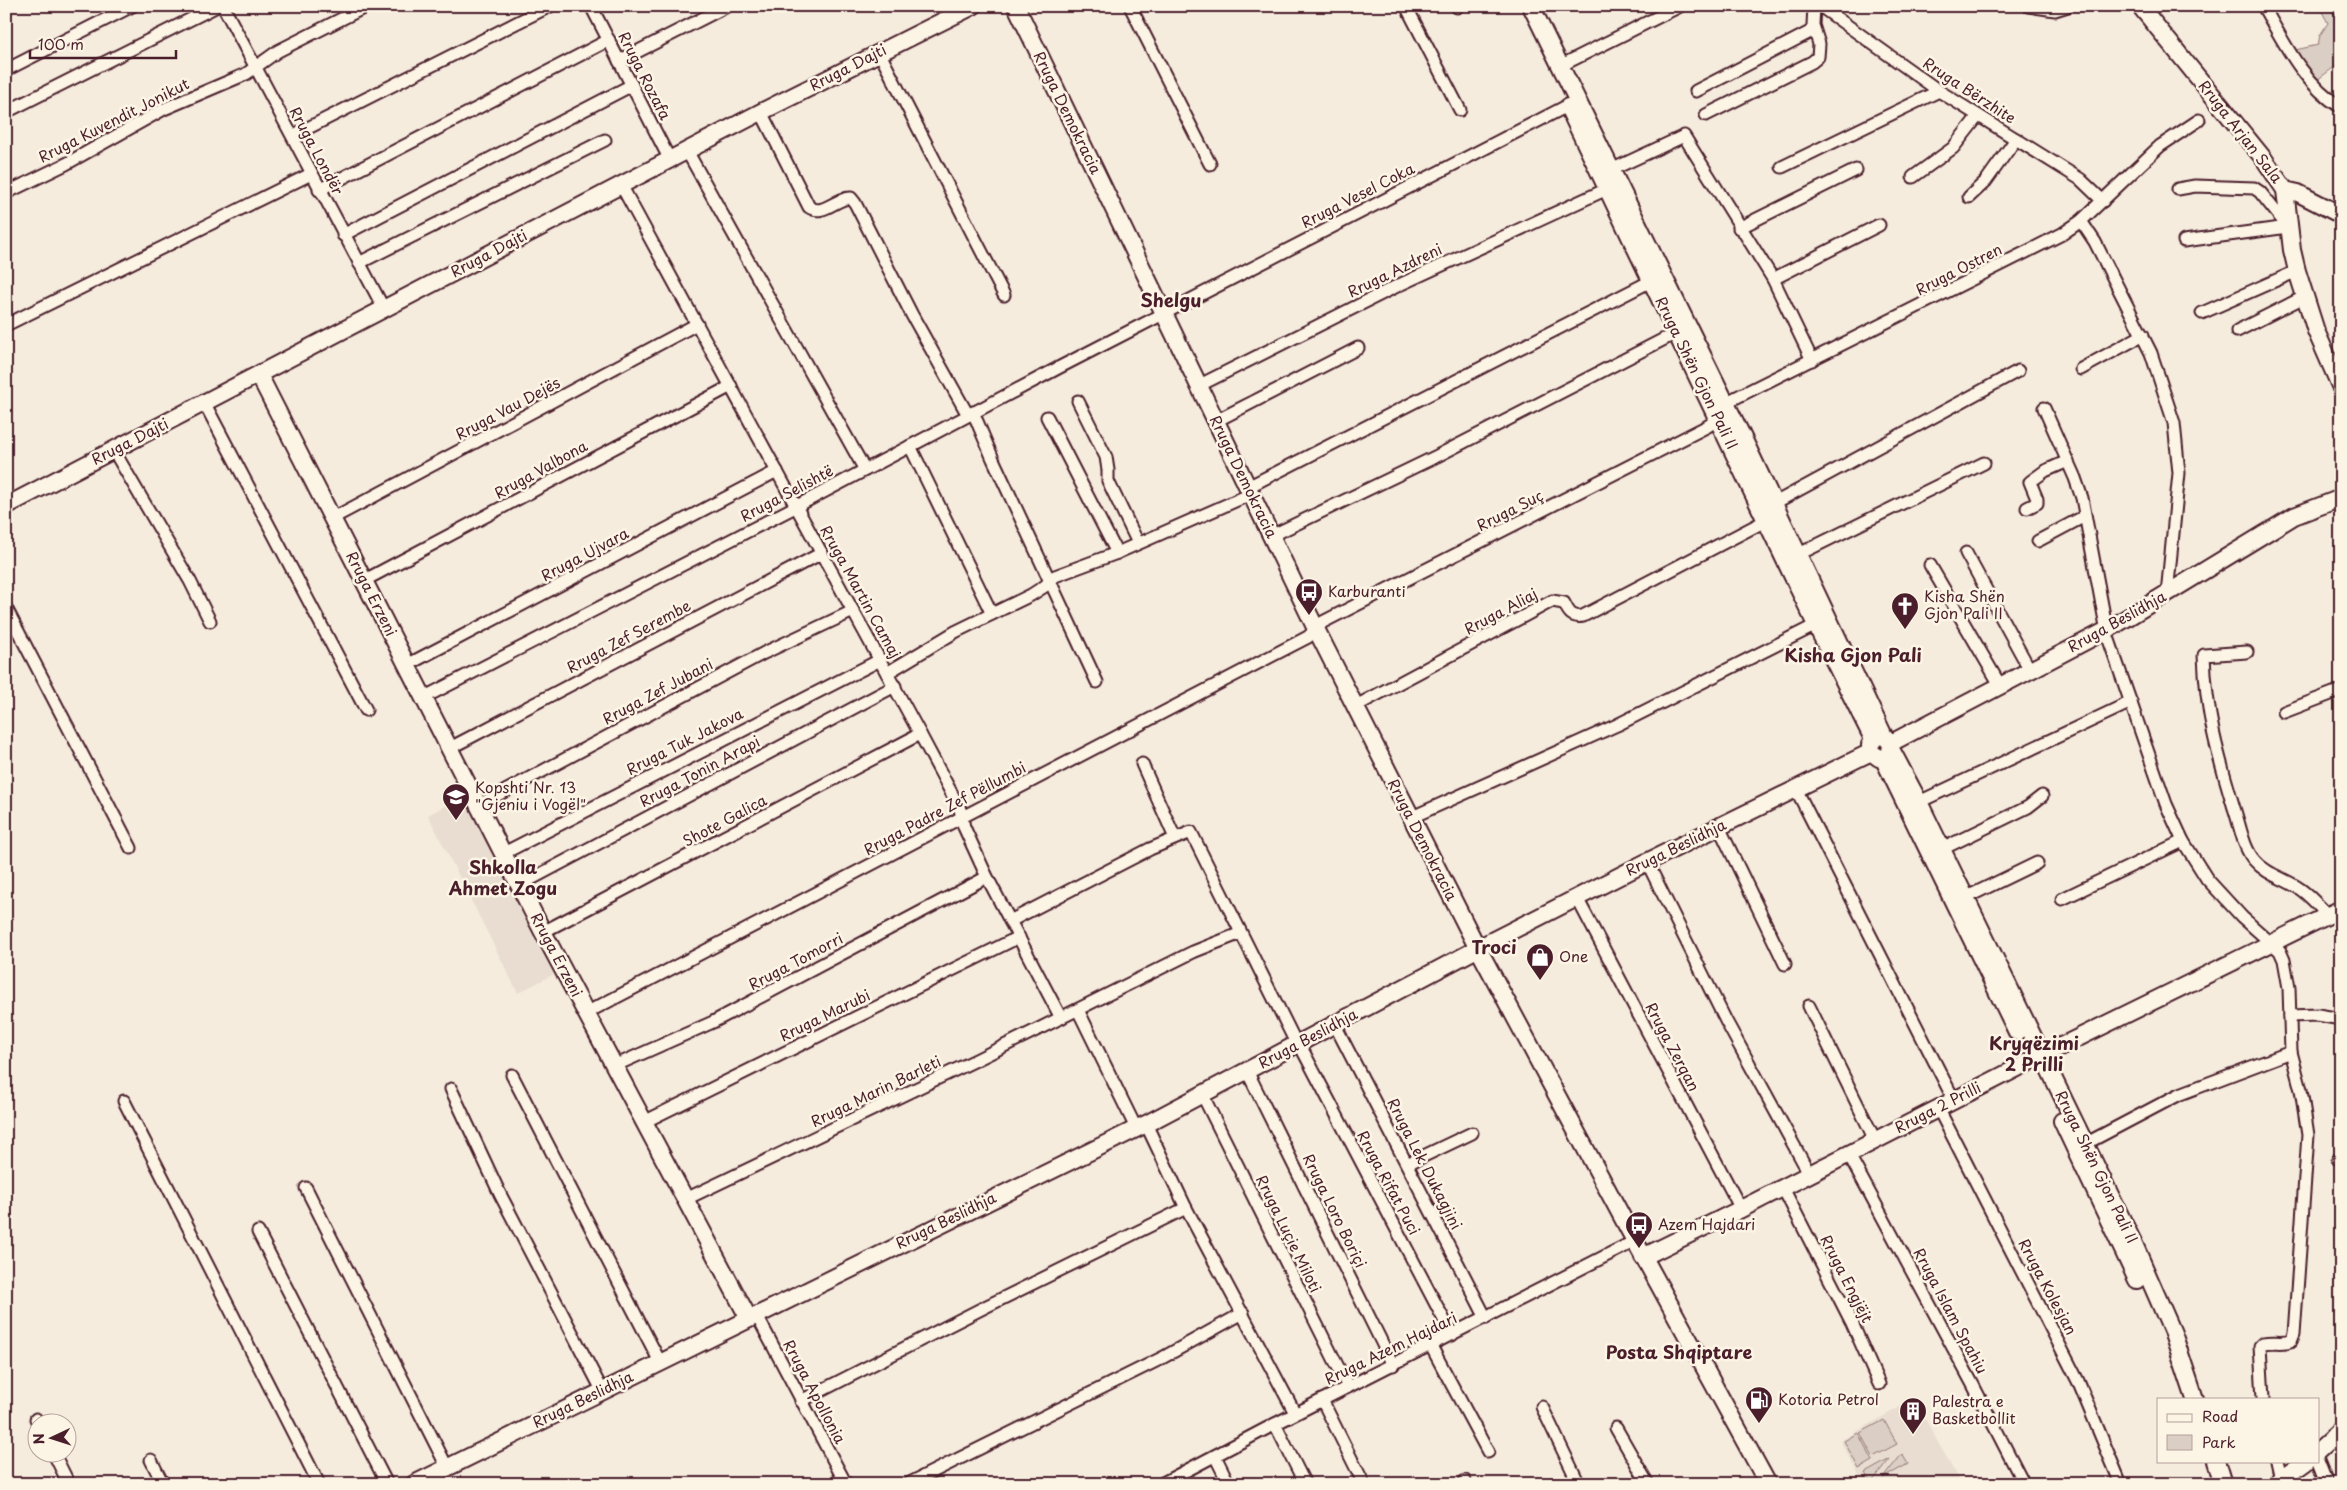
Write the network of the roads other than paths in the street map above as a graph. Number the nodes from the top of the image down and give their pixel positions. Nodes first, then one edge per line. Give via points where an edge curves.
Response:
1 (132, 6) edge
2 (217, 6) edge
3 (223, 6) edge
4 (368, 6) edge
5 (550, 6) edge
6 (591, 6) edge
7 (727, 6) edge
8 (973, 6) edge
9 (1016, 6) edge
10 (1130, 6) edge
11 (1406, 6) edge
12 (1519, 6) edge
13 (1531, 6) edge
14 (1680, 6) edge
15 (1814, 6) edge
16 (1820, 6) edge
17 (2028, 6) edge
18 (2068, 6) edge
19 (2140, 6) edge
20 (2263, 6) edge
21 (1814, 30) junction
22 (609, 40) junction
23 (879, 52) junction
24 (619, 60) junction
25 (1560, 66) junction
26 (255, 69) junction
27 (6, 70) edge
28 (632, 85) junction
29 (1696, 91) dead end
30 (1939, 91) junction
31 (1567, 106) junction
32 (2341, 107) edge
33 (1460, 110) dead end
34 (6, 112) edge
35 (761, 112) junction
36 (1706, 115) dead end
37 (1978, 116) junction
38 (2199, 120) dead end
39 (296, 134) dead end
40 (2016, 139) junction
41 (605, 140) dead end
42 (687, 151) junction
43 (670, 160) junction
44 (1210, 164) dead end
45 (1782, 167) dead end
46 (1611, 170) junction
47 (1856, 170) dead end
48 (311, 174) junction
49 (1913, 177) dead end
50 (621, 185) junction
51 (1607, 189) junction
52 (2178, 189) dead end
53 (319, 190) junction
54 (2285, 190) junction
55 (6, 193) edge
56 (1969, 197) dead end
57 (2102, 201) junction
58 (2288, 208) junction
59 (2333, 212) edge
60 (2081, 221) junction
61 (1879, 225) dead end
62 (2288, 227) junction
63 (1739, 228) junction
64 (344, 235) junction
65 (2184, 241) dead end
66 (359, 263) junction
67 (2297, 270) junction
68 (1773, 279) junction
69 (1651, 281) junction
70 (1004, 295) dead end
71 (2306, 296) junction
72 (384, 309) junction
73 (2202, 313) dead end
74 (1164, 314) junction
75 (697, 324) junction
76 (6, 325) edge
77 (2237, 331) dead end
78 (1676, 334) junction
79 (2143, 335) junction
80 (1358, 348) dead end
81 (1812, 360) junction
82 (2082, 369) dead end
83 (2018, 371) dead end
84 (259, 375) junction
85 (731, 386) junction
86 (1198, 386) junction
87 (2341, 388) edge
88 (1078, 401) dead end
89 (1725, 403) junction
90 (205, 404) junction
91 (2044, 408) dead end
92 (971, 413) junction
93 (1047, 416) dead end
94 (1718, 419) junction
95 (1216, 422) junction
96 (910, 446) junction
97 (114, 451) junction
98 (2068, 461) junction
99 (1984, 463) dead end
100 (864, 470) junction
101 (777, 471) junction
102 (1250, 490) junction
103 (2341, 498) edge
104 (1773, 504) junction
105 (6, 506) edge
106 (797, 506) junction
107 (2027, 508) dead end
108 (2085, 516) junction
109 (333, 518) junction
110 (1765, 520) junction
111 (1271, 536) junction
112 (2038, 541) dead end
113 (1138, 542) junction
114 (822, 553) junction
115 (1116, 553) junction
116 (1966, 553) dead end
117 (1797, 555) junction
118 (1930, 565) dead end
119 (365, 580) junction
120 (1049, 580) junction
121 (2167, 594) junction
122 (6, 608) edge
123 (853, 611) junction
124 (992, 614) junction
125 (210, 621) dead end
126 (1816, 625) junction
127 (1316, 629) junction
128 (2107, 630) junction
129 (2247, 652) dead end
130 (880, 660) junction
131 (407, 665) junction
132 (2030, 670) junction
133 (887, 673) junction
134 (1097, 682) dead end
135 (2000, 685) junction
136 (895, 686) junction
137 (2341, 690) edge
138 (423, 698) junction
139 (2131, 702) junction
140 (1354, 707) junction
141 (366, 710) dead end
142 (2284, 712) dead end
143 (920, 734) junction
144 (1882, 746) junction
145 (450, 748) junction
146 (1142, 764) dead end
147 (1796, 789) junction
148 (2042, 796) dead end
149 (1919, 802) junction
150 (479, 805) junction
151 (962, 818) junction
152 (1410, 818) junction
153 (1719, 827) junction
154 (1175, 838) junction
155 (2183, 841) junction
156 (130, 848) dead end
157 (1942, 850) junction
158 (504, 853) junction
159 (1647, 862) junction
160 (2037, 863) dead end
161 (987, 877) junction
162 (520, 885) junction
163 (1577, 898) junction
164 (1965, 898) junction
165 (2062, 899) dead end
166 (2334, 912) edge
167 (1010, 921) junction
168 (544, 932) junction
169 (1240, 933) junction
170 (1019, 937) junction
171 (2272, 942) junction
172 (1478, 948) junction
173 (1785, 964) dead end
174 (1809, 1006) dead end
175 (1078, 1010) junction
176 (586, 1013) junction
177 (2290, 1016) junction
178 (1061, 1018) junction
179 (2341, 1018) edge
180 (1335, 1025) junction
181 (1298, 1044) junction
182 (2291, 1052) junction
183 (2036, 1059) junction
184 (614, 1066) junction
185 (1247, 1071) junction
186 (512, 1075) dead end
187 (451, 1089) dead end
188 (1202, 1094) junction
189 (1954, 1100) junction
190 (124, 1101) dead end
191 (1938, 1108) junction
192 (646, 1121) junction
193 (1141, 1126) junction
194 (1472, 1133) dead end
195 (1876, 1140) junction
196 (2085, 1144) junction
197 (1848, 1154) junction
198 (1407, 1164) junction
199 (1809, 1173) junction
200 (306, 1188) dead end
201 (1783, 1188) junction
202 (686, 1199) junction
203 (1186, 1208) junction
204 (1741, 1209) junction
205 (258, 1232) dead end
206 (1634, 1241) junction
207 (1643, 1257) junction
208 (1243, 1313) junction
209 (752, 1316) junction
210 (1486, 1318) junction
211 (1452, 1335) junction
212 (1431, 1346) junction
213 (660, 1362) junction
214 (1393, 1365) junction
215 (1879, 1384) dead end
216 (1348, 1387) junction
217 (602, 1390) junction
218 (2184, 1398) edge
219 (2196, 1398) edge
220 (2263, 1398) edge
221 (1322, 1400) junction
222 (801, 1401) junction
223 (1542, 1407) dead end
224 (1296, 1413) junction
225 (1275, 1424) junction
226 (1616, 1428) dead end
227 (2341, 1430) edge
228 (2320, 1449) edge
229 (1488, 1452) dead end
230 (1215, 1456) junction
231 (151, 1460) dead end
232 (58, 1462) edge
233 (2204, 1462) edge
234 (2216, 1462) edge
235 (2277, 1462) edge
236 (2305, 1462) edge
237 (2318, 1462) edge
238 (447, 1467) junction
239 (2278, 1481) edge
240 (70, 1484) edge
241 (164, 1484) edge
242 (319, 1484) edge
243 (387, 1484) edge
244 (414, 1484) edge
245 (846, 1484) edge
246 (908, 1484) edge
247 (1162, 1484) edge
248 (1229, 1484) edge
249 (1305, 1484) edge
250 (1364, 1484) edge
251 (1579, 1484) edge
252 (1648, 1484) edge
253 (1768, 1484) edge
254 (2024, 1484) edge
255 (2121, 1484) edge
256 (2212, 1484) edge
257 (2223, 1484) edge
258 (2327, 1484) edge

1 - 27 street
2 - 34 street
3 - 26 street, Rruga Londër
4 - 26 street, Rruga Kuvendit Jonikut via 278,51
5 - 39 street
6 - 22 street, Rruga Rozafa
7 - 24 street
8 - 23 street, Rruga Dajti
9 - 74 street, Rruga Demokracia
10 - 44 street
11 - 33 street
12 - 31 street, Rruga Shën Gjon Pali II
13 - 25 street, Rruga Shën Gjon Pali II
14 - 25 street
15 - 21 street
16 - 30 street, Rruga Bërzhite
17 - 18 street via 2055,10
19 - 54 street, Rruga Arjan Sala via 2264,159
20 - 32 street via 2311,81 2322,94
21 - 29 street
21 - 36 street via 1820,50 1812,62
22 - 24 street, Rruga Rozafa
22 - 53 street
23 - 35 street, Rruga Dajti
23 - 70 street
24 - 28 street, Rruga Rozafa
25 - 46 street, Rruga Shën Gjon Pali II
26 - 48 street, Rruga Londër
26 - 55 street, Rruga Kuvendit Jonikut via 164,109 66,164
28 - 43 street, Rruga Rozafa
28 - 64 street
30 - 37 street, Rruga Bërzhite
30 - 45 street
31 - 51 street, Rruga Shën Gjon Pali II
31 - 74 street, Rruga Vesel Coka
35 - 42 street, Rruga Dajti
35 - 92 street via 810,207 820,210 844,198 851,198 855,203 912,315
37 - 40 street, Rruga Bërzhite
37 - 49 street via 1953,148
38 - 57 street, Rruga Ostren via 2160,146
40 - 56 street via 1997,168
40 - 57 street, Rruga Bërzhite via 2080,179
41 - 66 street
42 - 43 street, Rruga Dajti
42 - 100 street
43 - 50 street, Rruga Dajti
46 - 63 street via 1684,136
46 - 89 street, Rruga Shën Gjon Pali II
47 - 63 street
48 - 53 street, Rruga Londër
48 - 76 street
50 - 72 street, Rruga Dajti
50 - 75 street, Rruga Martin Camaj
51 - 69 street, Rruga Shën Gjon Pali II
51 - 86 street, Rruga Azdreni via 1397,286
52 - 62 street via 2196,186 2254,188
53 - 64 street, Rruga Londër
54 - 58 street, Rruga Arjan Sala
54 - 59 street via 2298,193
57 - 60 street, Rruga Ostren
58 - 59 street via 2299,205
58 - 62 street, Rruga Arjan Sala
60 - 79 street
60 - 81 street, Rruga Ostren via 2009,262
61 - 68 street
62 - 65 street
62 - 67 street, Rruga Arjan Sala
63 - 68 street
64 - 66 street, Rruga Londër
66 - 72 street, Rruga Londër
67 - 71 street, Rruga Arjan Sala
67 - 73 street
68 - 81 street
69 - 78 street, Rruga Shën Gjon Pali II
69 - 102 street
71 - 77 street
71 - 87 street, Rruga Arjan Sala via 2316,331
72 - 84 street, Rruga Dajti
74 - 86 street, Rruga Demokracia
74 - 92 street, Rruga Selishtë
75 - 85 street, Rruga Martin Camaj
75 - 109 street, Rruga Vau Dejës
78 - 94 street, Rruga Shën Gjon Pali II
78 - 111 street via 1437,456
79 - 82 street
79 - 121 street via 2167,398 2178,448
80 - 95 street
81 - 89 street, Rruga Ostren
83 - 104 street
84 - 90 street, Rruga Dajti
84 - 109 street, Rruga Erzeni
85 - 101 street, Rruga Martin Camaj
85 - 119 street, Rruga Valbona
86 - 95 street, Rruga Demokracia
88 - 113 street via 1106,457 1108,481
89 - 94 street
89 - 104 street, Rruga Shën Gjon Pali II
90 - 97 street, Rruga Dajti
90 - 141 street
91 - 98 street
92 - 96 street, Rruga Selishtë
92 - 120 street
93 - 115 street
94 - 110 street, Rruga Shën Gjon Pali II
94 - 127 street, Rruga Suç via 1323,622
95 - 102 street, Rruga Demokracia
96 - 100 street, Rruga Selishtë
96 - 124 street
97 - 105 street, Rruga Dajti
97 - 125 street
98 - 107 street via 2030,482 2037,499
98 - 108 street
99 - 117 street
100 - 106 street, Rruga Selishtë
101 - 106 street, Rruga Martin Camaj
101 - 131 street, Rruga Ujvara
102 - 111 street, Rruga Demokracia
102 - 113 street
103 - 121 street, Rruga Beslidhja via 2294,516
104 - 117 street, Rruga Shën Gjon Pali II
106 - 114 street, Rruga Martin Camaj
106 - 138 street, Rruga Selishtë
108 - 112 street
108 - 128 street
109 - 119 street, Rruga Erzeni
110 - 126 street, Rruga Shën Gjon Pali II
110 - 140 street, Rruga Aliaj via 1583,616 1576,617 1564,604 1552,601
111 - 127 street, Rruga Demokracia
113 - 115 street
114 - 123 street, Rruga Martin Camaj
114 - 145 street, Rruga Zef Serembe
115 - 120 street
116 - 132 street
117 - 144 street, Rruga Shën Gjon Pali II
118 - 135 street
119 - 131 street, Rruga Erzeni
120 - 124 street via 1031,595
120 - 134 street
121 - 128 street, Rruga Beslidhja
122 - 156 street
123 - 130 street, Rruga Martin Camaj
123 - 150 street, Rruga Zef Jubani via 764,653
124 - 133 street
126 - 144 street, Rruga Shën Gjon Pali II
126 - 152 street via 1616,724
127 - 140 street, Rruga Demokracia
127 - 151 street, Rruga Padre Zef Pëllumbi via 1308,637
128 - 132 street, Rruga Beslidhja
128 - 139 street
129 - 166 street via 2204,655 2205,690 2212,733 2241,830 2248,850 2261,868
130 - 133 street, Rruga Martin Camaj
130 - 158 street, Rruga Tuk Jakova
131 - 138 street, Rruga Erzeni
132 - 135 street, Rruga Beslidhja
133 - 136 street, Rruga Martin Camaj
135 - 144 street, Rruga Beslidhja
136 - 143 street, Rruga Martin Camaj
136 - 162 street, Rruga Tonin Arapi
137 - 142 street
138 - 145 street, Rruga Erzeni
139 - 149 street
139 - 155 street via 2151,765
140 - 152 street, Rruga Demokracia
143 - 151 street, Rruga Martin Camaj
143 - 168 street, Shote Galica
144 - 147 street, Rruga Beslidhja
144 - 149 street, Rruga Shën Gjon Pali II
144 - 183 street, Rruga Shën Gjon Pali II
145 - 150 street, Rruga Erzeni
146 - 154 street
147 - 153 street, Rruga Beslidhja
147 - 189 street
148 - 157 street via 2028,807
149 - 157 street, Rruga Shën Gjon Pali II
150 - 158 street, Rruga Erzeni
151 - 161 street, Rruga Martin Camaj
151 - 176 street, Rruga Padre Zef Pëllumbi
152 - 172 street, Rruga Demokracia
153 - 159 street, Rruga Beslidhja
153 - 173 street
154 - 167 street
154 - 169 street, Rruga Rifat Puci via 1191,832
155 - 165 street
155 - 171 street via 2194,861 2224,899
157 - 164 street, Rruga Shën Gjon Pali II
158 - 162 street, Rruga Erzeni
159 - 163 street, Rruga Beslidhja
159 - 199 street via 1726,1021
160 - 164 street
161 - 167 street, Rruga Martin Camaj
161 - 184 street, Rruga Tomorri via 713,1022
162 - 168 street, Rruga Erzeni
163 - 172 street, Rruga Beslidhja
163 - 204 street, Rruga Zerqan
164 - 183 street, Rruga Shën Gjon Pali II
166 - 171 street, Rruga 2 Prilli
167 - 170 street, Rruga Martin Camaj
168 - 176 street, Rruga Erzeni
169 - 175 street, Rruga Marin Barleti via 1193,952
169 - 181 street, Rruga Rifat Puci
170 - 178 street, Rruga Martin Camaj
170 - 192 street, Rruga Marubi
171 - 177 street via 2284,960
171 - 183 street, Rruga 2 Prilli
172 - 180 street, Rruga Beslidhja
172 - 206 street, Rruga Demokracia
174 - 195 street
175 - 178 street, Rruga Marin Barleti
175 - 193 street
176 - 184 street, Rruga Erzeni
177 - 179 street
177 - 182 street
178 - 202 street, Rruga Marin Barleti
180 - 181 street, Rruga Beslidhja
180 - 198 street, Rruga Lek Dukagjini
181 - 185 street, Rruga Beslidhja
181 - 211 street, Rruga Rifat Puci
182 - 196 street via 2180,1094
182 - 220 street via 2308,1135 2294,1334 2291,1341 2263,1342 2260,1346
183 - 189 street, Rruga 2 Prilli
183 - 196 street, Rruga Shën Gjon Pali II
183 - 218 street, Rruga Shën Gjon Pali II via 2151,1310
184 - 192 street, Rruga Erzeni
185 - 188 street, Rruga Beslidhja
185 - 214 street, Rruga Loro Boriçi
186 - 213 street
187 - 217 street via 500,1194
188 - 193 street, Rruga Beslidhja
188 - 216 street, Rruga Luçie Miloti
189 - 191 street, Rruga 2 Prilli
190 - 242 street
191 - 195 street, Rruga 2 Prilli
191 - 255 street, Rruga Kolesjan via 2078,1381
192 - 202 street, Rruga Erzeni
193 - 203 street
193 - 209 street, Rruga Beslidhja
194 - 198 street
195 - 197 street, Rruga 2 Prilli
196 - 219 street, Rruga Shën Gjon Pali II via 2161,1304
197 - 199 street, Rruga 2 Prilli
197 - 254 street, Rruga Islam Spahiu
198 - 210 street, Rruga Lek Dukagjini
199 - 201 street, Rruga 2 Prilli
200 - 238 street
201 - 204 street, Rruga 2 Prilli
201 - 215 street, Rruga Engjëjt via 1848,1315
202 - 209 street, Rruga Erzeni
203 - 208 street
203 - 222 street
204 - 207 street, Rruga 2 Prilli
205 - 243 street
206 - 207 street, Rruga Demokracia
206 - 210 street, Rruga Azem Hajdari
207 - 253 street, Rruga Demokracia
208 - 224 street
208 - 246 street via 1162,1358
209 - 213 street, Rruga Beslidhja
209 - 222 street, Rruga Apollonia
210 - 211 street, Rruga Azem Hajdari
211 - 212 street, Rruga Azem Hajdari
212 - 214 street, Rruga Azem Hajdari
212 - 229 street
213 - 217 street, Rruga Beslidhja
214 - 216 street, Rruga Azem Hajdari
216 - 221 street, Rruga Azem Hajdari
217 - 238 street, Rruga Beslidhja
221 - 224 street, Rruga Azem Hajdari
221 - 250 street
222 - 245 street, Rruga Apollonia
223 - 251 street
224 - 225 street, Rruga Azem Hajdari
225 - 230 street, Rruga Azem Hajdari
225 - 249 street
226 - 252 street
227 - 228 street
230 - 247 street, Rruga Azem Hajdari
230 - 248 street
231 - 241 street
232 - 240 street
233 - 256 street
234 - 257 street
235 - 239 street
236 - 239 street
237 - 258 street
238 - 244 street, Rruga Beslidhja

